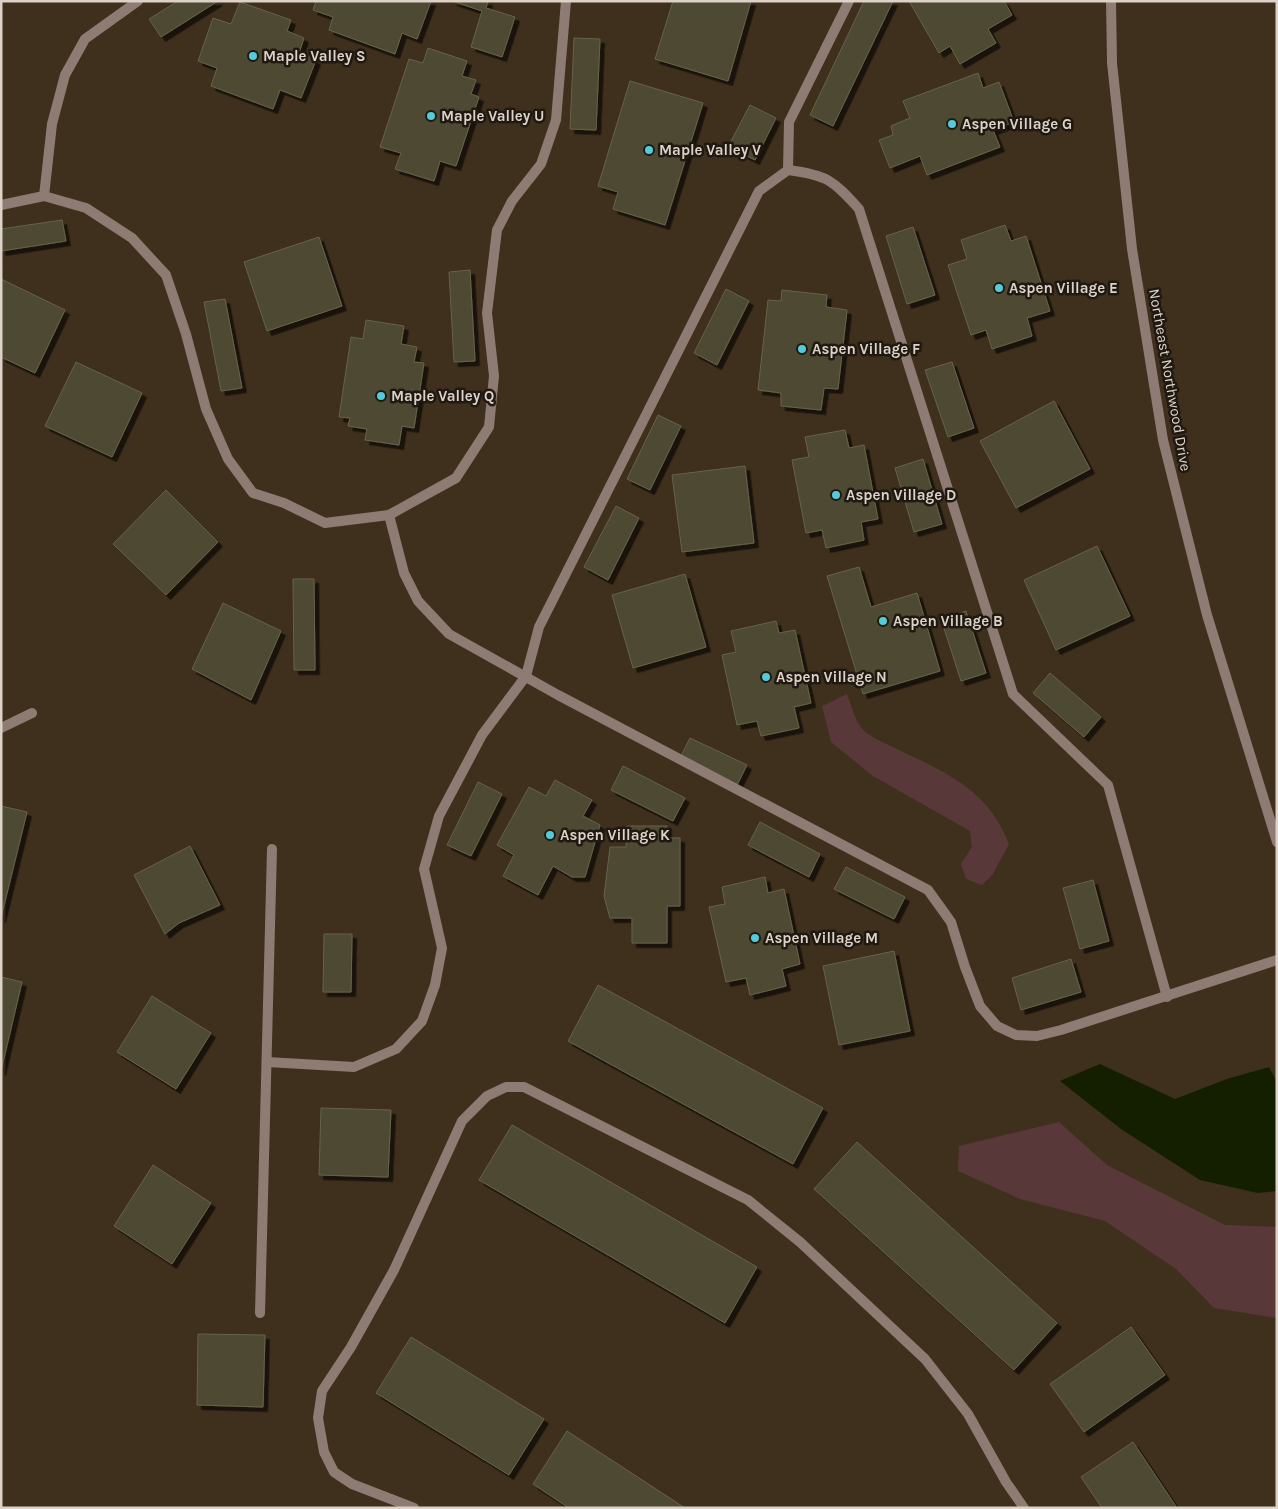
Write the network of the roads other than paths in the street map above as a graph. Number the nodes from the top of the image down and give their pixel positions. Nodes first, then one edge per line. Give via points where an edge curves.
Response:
1 (138, 1) edge
2 (566, 1) edge
3 (849, 1) edge
4 (1111, 1) edge
5 (788, 170) junction
6 (44, 196) junction
7 (1, 205) edge
8 (389, 516) junction
9 (526, 676) junction
10 (32, 713) dead end
11 (1, 728) edge
12 (1277, 842) edge
13 (272, 848) dead end
14 (1277, 960) edge
15 (1166, 997) junction
16 (267, 1062) junction
17 (260, 1313) dead end
18 (414, 1508) edge
19 (1024, 1508) edge

1 - 6 street via 85,39 65,76 52,124
2 - 8 street via 556,120 541,164 512,201 497,230 487,313 494,376 489,427 456,478
3 - 5 street via 789,122
4 - 12 street, Northeast Northwood Drive via 1112,63 1132,249 1163,440 1207,615
5 - 9 street via 759,191 540,627
5 - 15 street via 817,173 837,185 859,209 1013,694 1108,785
6 - 7 street
6 - 8 street via 86,208 132,238 166,275 206,409 228,460 253,493 284,503 324,523
8 - 9 street via 404,573 418,601 449,634
9 - 15 street via 928,890 951,922 980,1006 997,1026 1016,1035 1037,1036
9 - 16 street via 482,735 439,816 424,869 442,948 435,985 422,1021 396,1049 354,1067
10 - 11 street
13 - 16 street
14 - 15 street
16 - 17 street
18 - 19 street via 360,1487 334,1472 324,1452 318,1418 322,1391 394,1270 462,1121 486,1096 506,1087 524,1087 748,1200 800,1242 925,1359 968,1414

